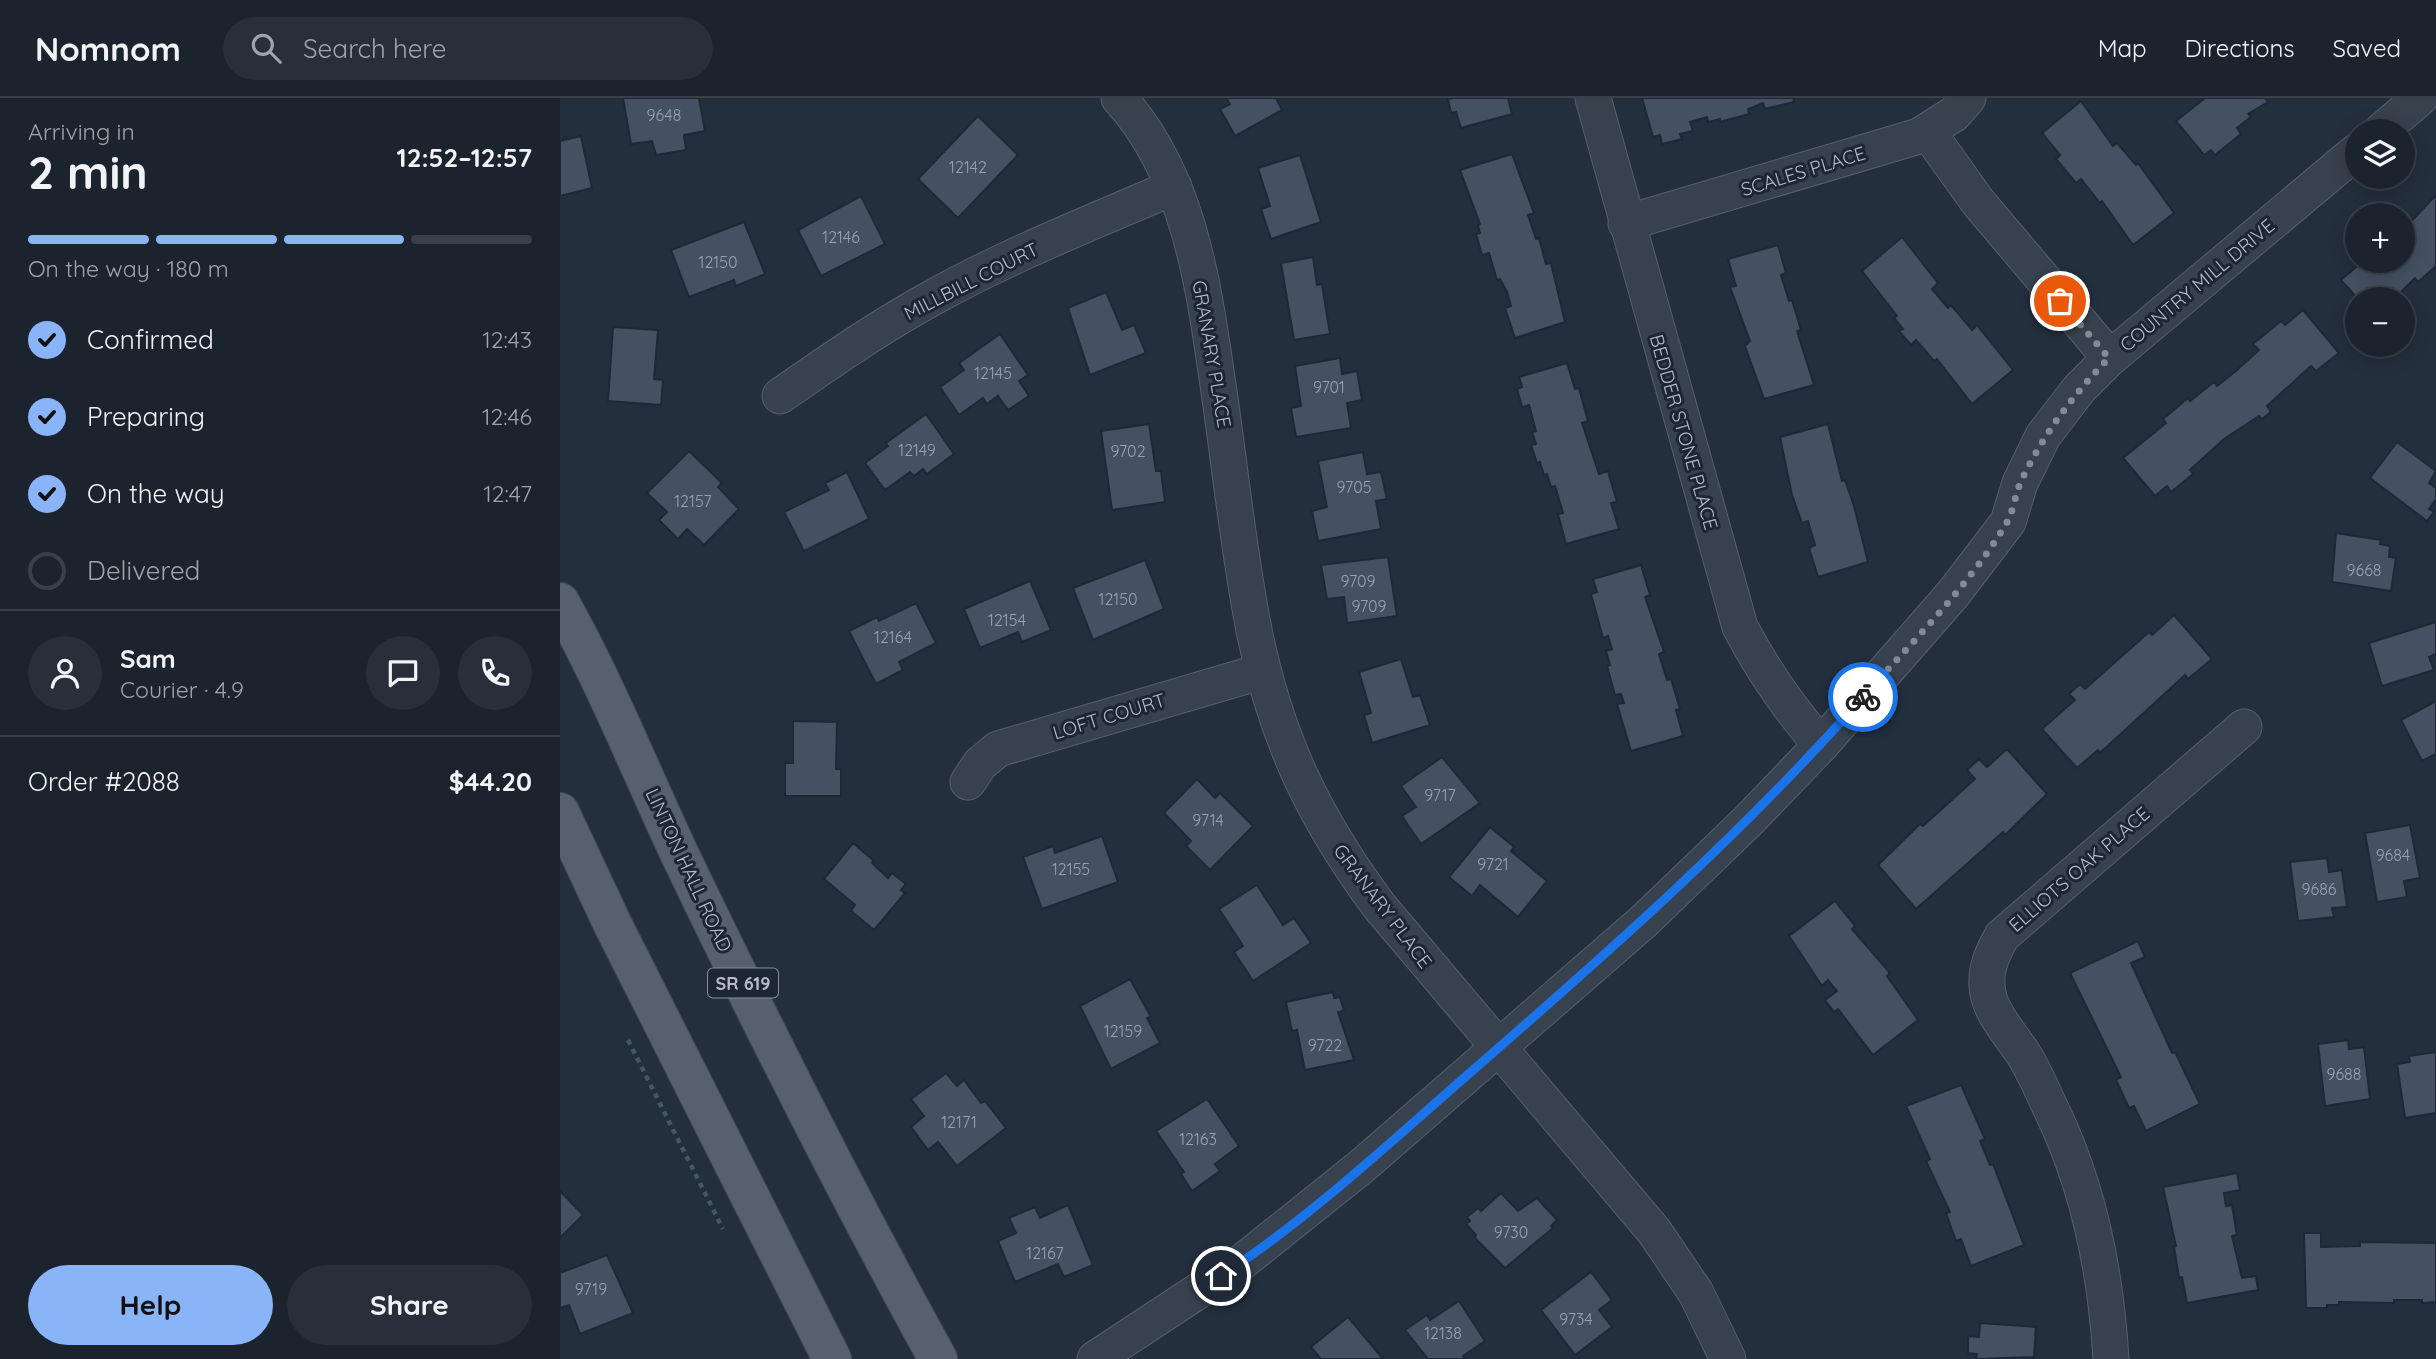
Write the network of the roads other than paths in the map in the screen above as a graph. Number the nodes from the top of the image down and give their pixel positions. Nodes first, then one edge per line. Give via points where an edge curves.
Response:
1 (1119, 98) edge
2 (1593, 98) edge
3 (1968, 98) edge
4 (2420, 98) edge
5 (2395, 119) edge
6 (1928, 132) junction
7 (2345, 161) edge
8 (1174, 187) junction
9 (1626, 223) junction
10 (2109, 358) junction
11 (780, 396) dead end
12 (560, 602) edge
13 (1263, 671) junction
14 (2244, 727) dead end
15 (1821, 745) junction
16 (968, 782) dead end
17 (560, 812) edge
18 (1497, 1049) junction
19 (832, 1359) edge
20 (938, 1359) edge
21 (1095, 1359) edge
22 (1728, 1359) edge
23 (2111, 1359) edge

1 - 8 street, GRANARY PLACE via 1156,151
2 - 9 street, BEDDER STONE PLACE
3 - 6 street, SCALES PLACE
4 - 5 street
6 - 9 street, SCALES PLACE
6 - 10 street via 1978,202
7 - 10 street, COUNTRY MILL DRIVE
8 - 11 street, MILLBILL COURT via 931,298
8 - 13 street, GRANARY PLACE via 1189,228 1209,320
9 - 15 street, BEDDER STONE PLACE via 1741,627 1762,670
10 - 15 street, COUNTRY MILL DRIVE via 2043,436 2020,483 2008,522 1953,594
12 - 20 main road, LINTON HALL ROAD / SR 619 via 597,668 679,853 843,1186
13 - 16 street, LOFT COURT via 998,750
13 - 18 street, GRANARY PLACE via 1302,784 1340,854
14 - 23 street, ELLIOTS OAK PLACE via 2002,936 1989,958 1990,1001 2038,1082 2079,1180 2097,1250
15 - 18 street, COUNTRY MILL DRIVE via 1644,921
17 - 19 main road
18 - 21 street, COUNTRY MILL DRIVE via 1242,1262
18 - 22 street, GRANARY PLACE via 1654,1231 1696,1293

